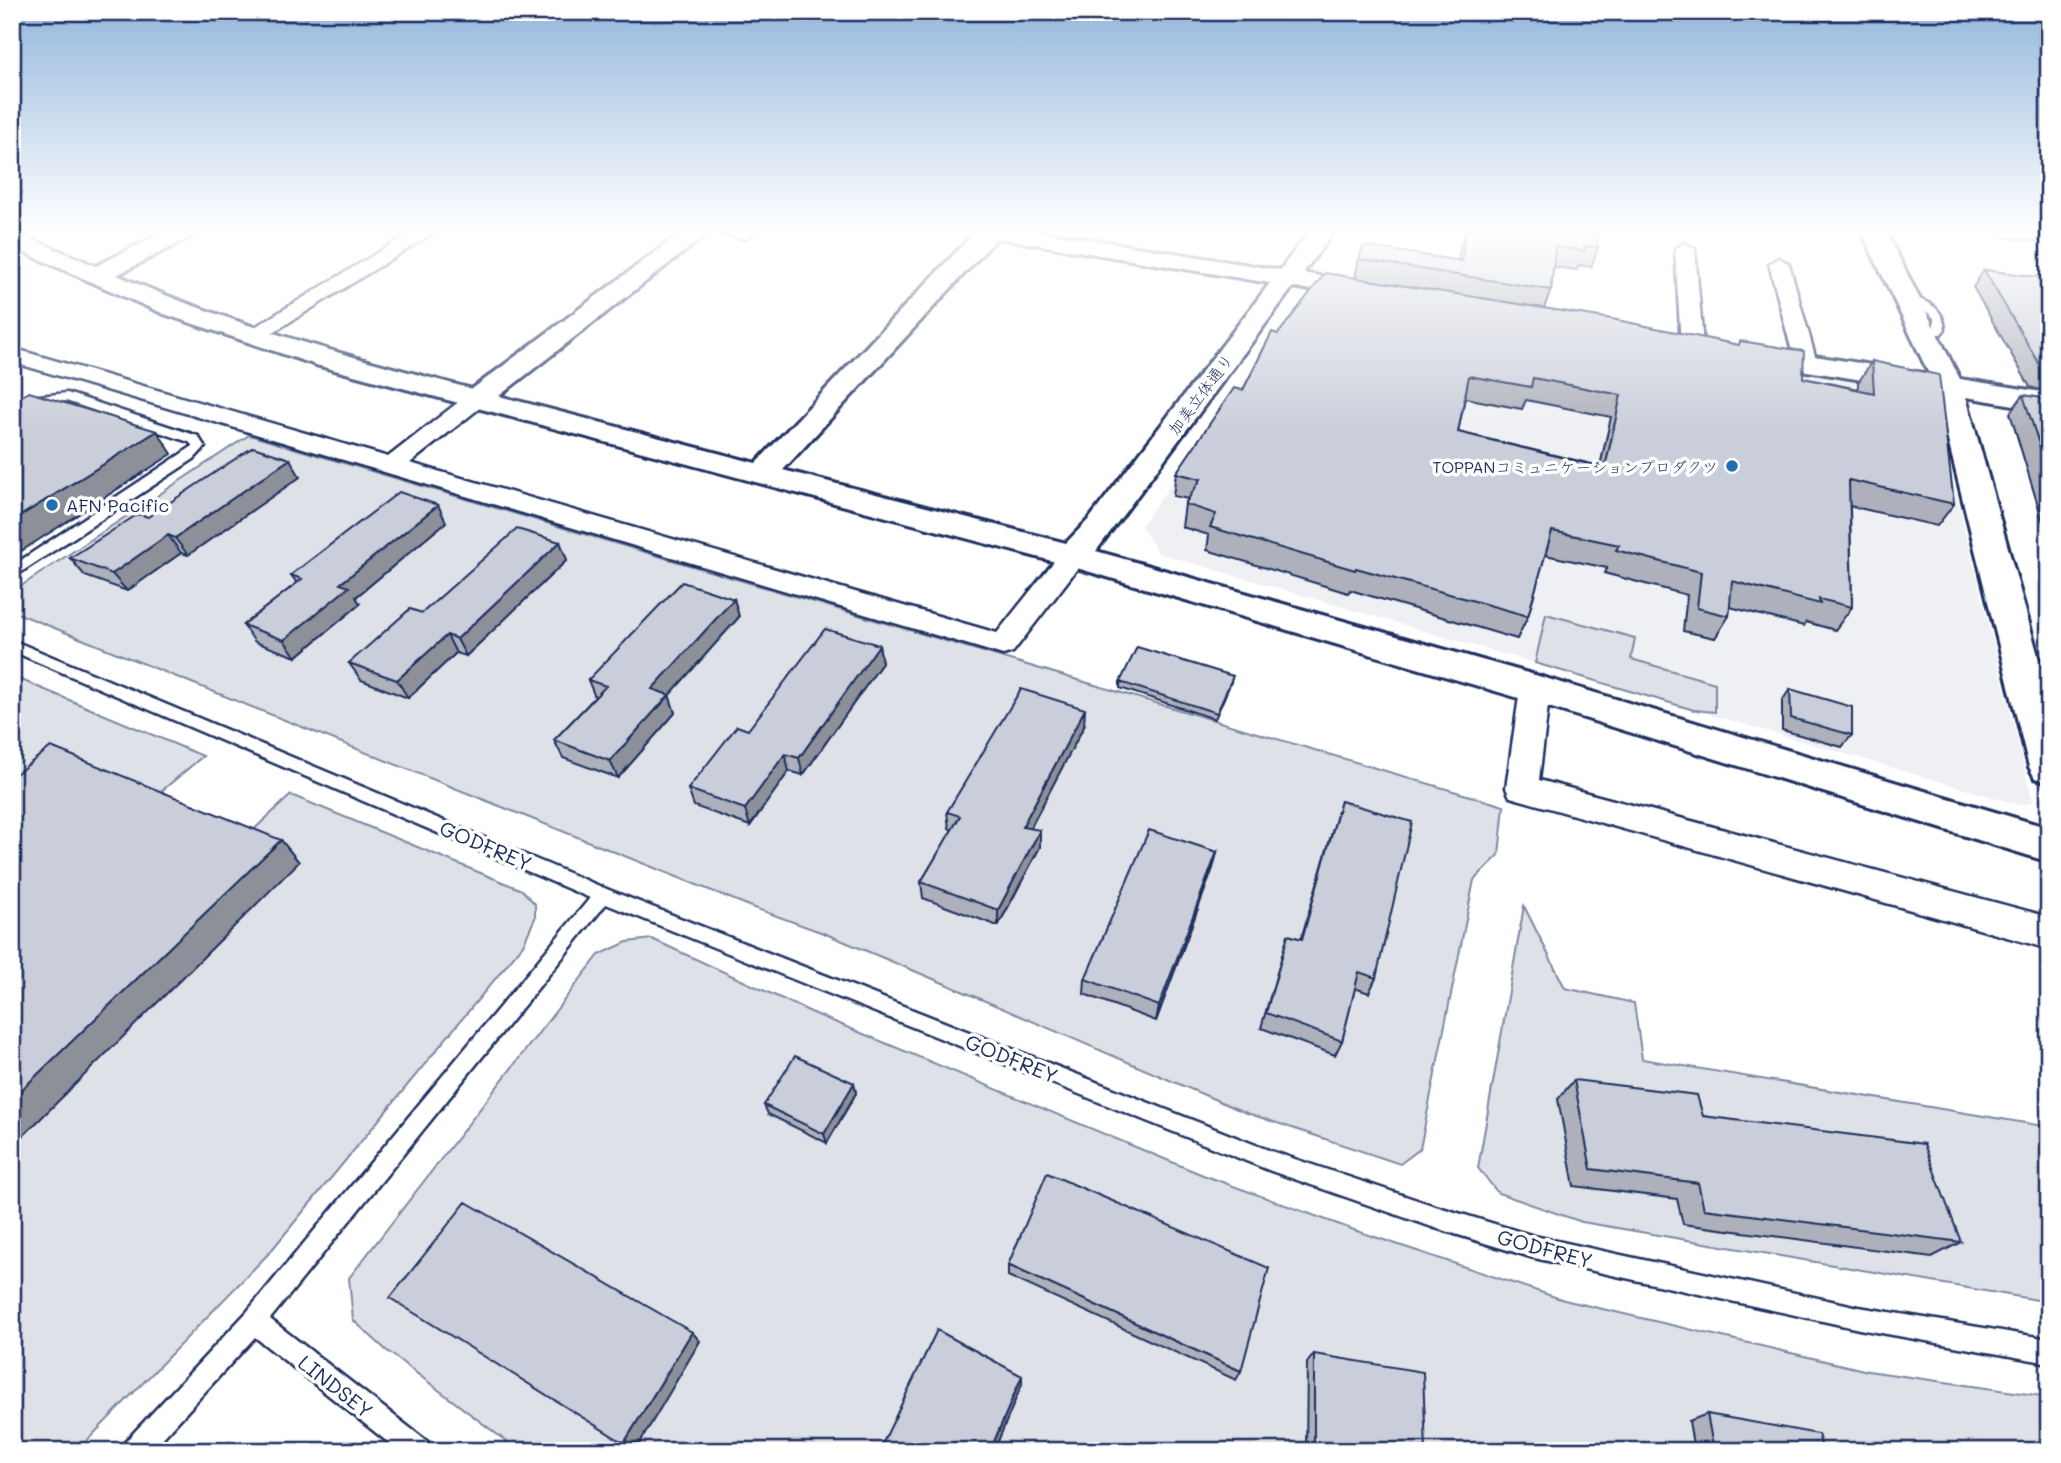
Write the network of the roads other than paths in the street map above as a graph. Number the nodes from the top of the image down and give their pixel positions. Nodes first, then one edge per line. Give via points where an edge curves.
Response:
1 (148, 298) edge
2 (314, 298) edge
3 (610, 298) edge
4 (927, 298) edge
5 (1272, 298) edge
6 (1699, 298) edge
7 (1789, 298) edge
8 (1906, 298) edge
9 (251, 336) junction
10 (1665, 340) edge
11 (1713, 348) junction
12 (12, 355) edge
13 (1806, 363) junction
14 (1949, 386) junction
15 (478, 398) junction
16 (2049, 402) edge
17 (12, 407) edge
18 (394, 464) junction
19 (763, 473) junction
20 (1073, 556) junction
21 (12, 573) edge
22 (12, 645) edge
23 (1535, 689) junction
24 (2049, 767) edge
25 (2049, 845) edge
26 (603, 895) junction
27 (2049, 933) edge
28 (254, 1321) junction
29 (2049, 1351) edge
30 (134, 1451) edge
31 (419, 1451) edge

1 - 9 street
2 - 9 street
3 - 15 street
4 - 19 street
5 - 20 street, 加美立体通り
6 - 11 street
7 - 13 street
8 - 14 street
9 - 15 street
10 - 11 street
11 - 13 street
12 - 18 street
13 - 14 street
14 - 16 street
14 - 24 street
15 - 18 street
15 - 19 street
17 - 21 lane via 67,397 194,439 199,447
18 - 20 street via 1003,645
19 - 20 street
20 - 23 street
22 - 26 lane, GODFREY
23 - 25 street
23 - 27 street via 1522,788
26 - 28 lane
26 - 29 lane, GODFREY via 1271,1161 1432,1216 1605,1264 1859,1318
28 - 30 lane
28 - 31 lane, LINDSEY

